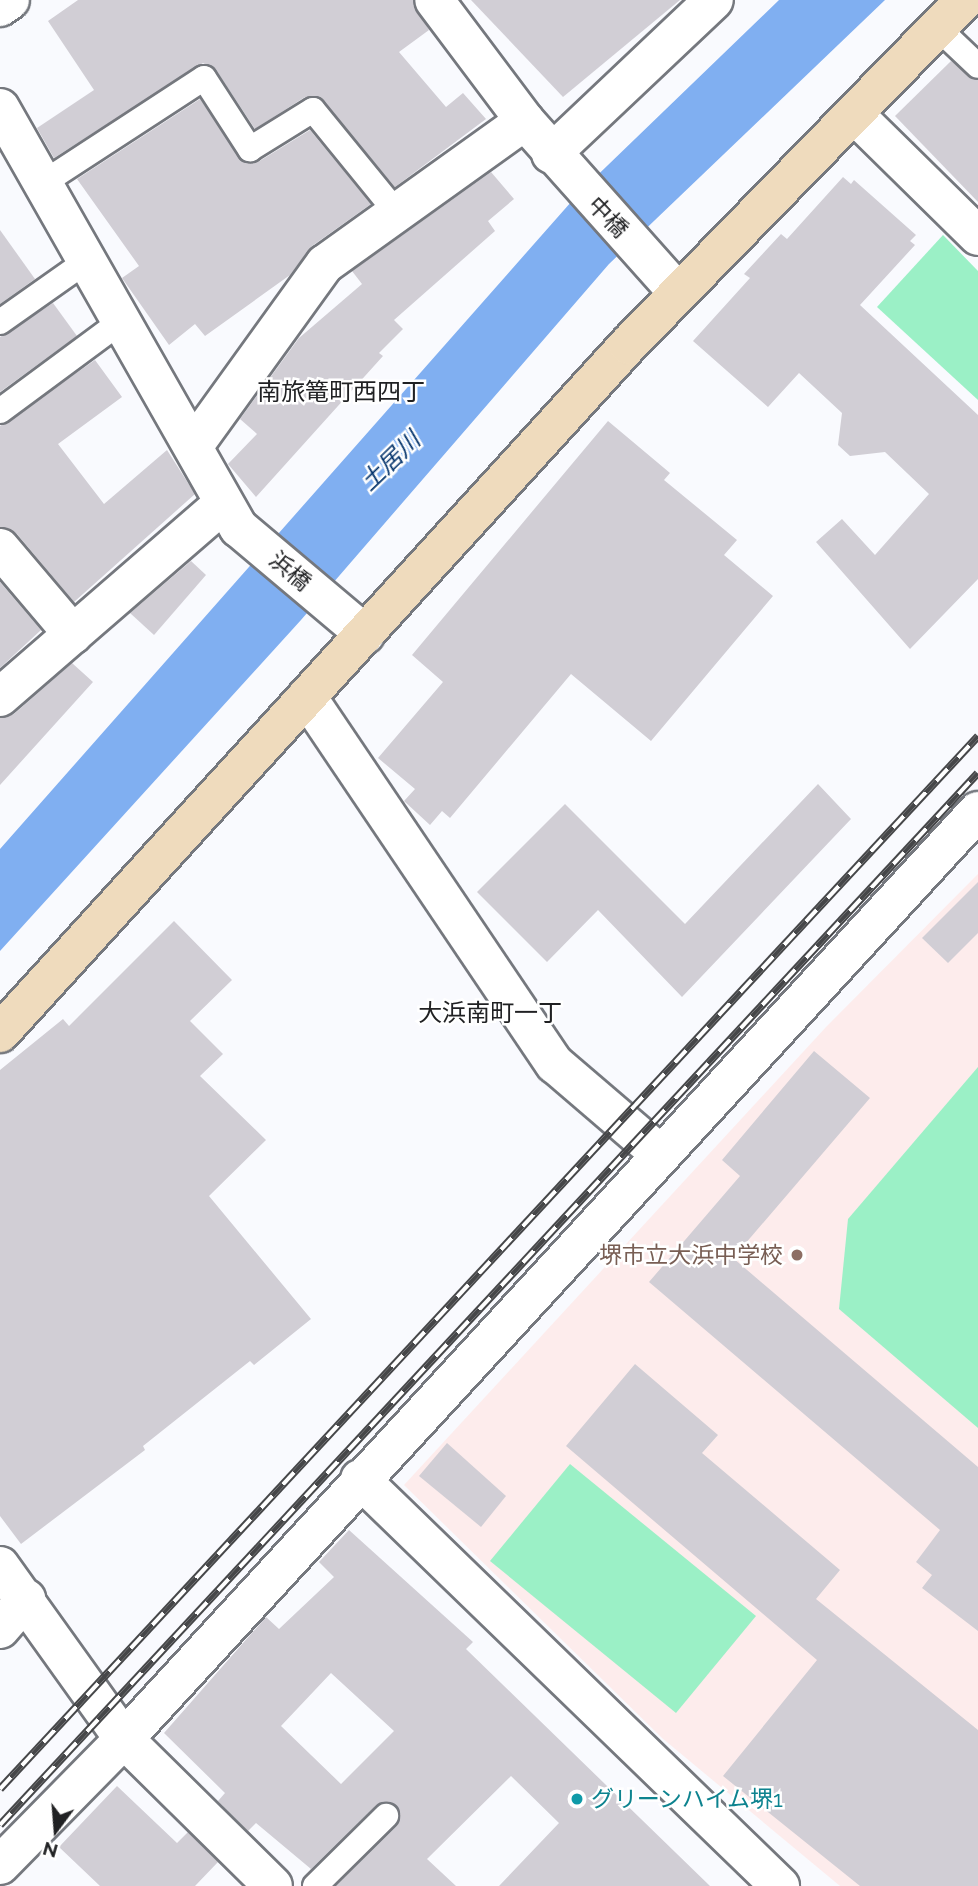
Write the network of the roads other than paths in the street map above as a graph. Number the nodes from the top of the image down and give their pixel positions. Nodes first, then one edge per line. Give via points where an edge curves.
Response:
1 (10, 0) edge
2 (434, 0) edge
3 (714, 0) edge
4 (965, 0) edge
5 (0, 7) edge
6 (938, 28) junction
7 (978, 66) edge
8 (0, 108) edge
9 (854, 114) junction
10 (525, 121) junction
11 (558, 164) junction
12 (43, 183) junction
13 (397, 213) junction
14 (978, 236) edge
15 (89, 261) junction
16 (678, 293) junction
17 (123, 320) junction
18 (0, 322) edge
19 (0, 411) edge
20 (195, 444) junction
21 (231, 516) junction
22 (0, 548) edge
23 (353, 624) junction
24 (73, 634) junction
25 (0, 697) edge
26 (307, 697) junction
27 (978, 811) edge
28 (0, 1033) edge
29 (659, 1153) junction
30 (360, 1479) junction
31 (0, 1566) edge
32 (26, 1599) junction
33 (0, 1629) edge
34 (124, 1739) junction
35 (386, 1816) dead end
36 (0, 1866) edge
37 (273, 1886) edge
38 (315, 1886) edge
39 (780, 1886) edge

1 - 5 street
2 - 10 street, 中橋
3 - 11 street
4 - 6 street
6 - 7 lane
6 - 9 street
8 - 12 street
9 - 14 street
9 - 16 street
10 - 11 street, 中橋
10 - 13 street
11 - 16 street, 中橋
12 - 13 lane via 204,78 250,149 313,110
12 - 15 street
13 - 20 street via 325,264
15 - 17 street
15 - 18 lane
16 - 23 street
17 - 19 lane
17 - 20 street
20 - 21 street
21 - 23 street, 浜橋
21 - 24 street
22 - 24 street
23 - 26 street
24 - 25 street
26 - 28 street
26 - 29 street via 555,1064
27 - 29 street
29 - 30 street
30 - 34 street
30 - 39 street
31 - 32 street
32 - 33 street
32 - 34 street
34 - 36 street
34 - 37 street
35 - 38 lane

